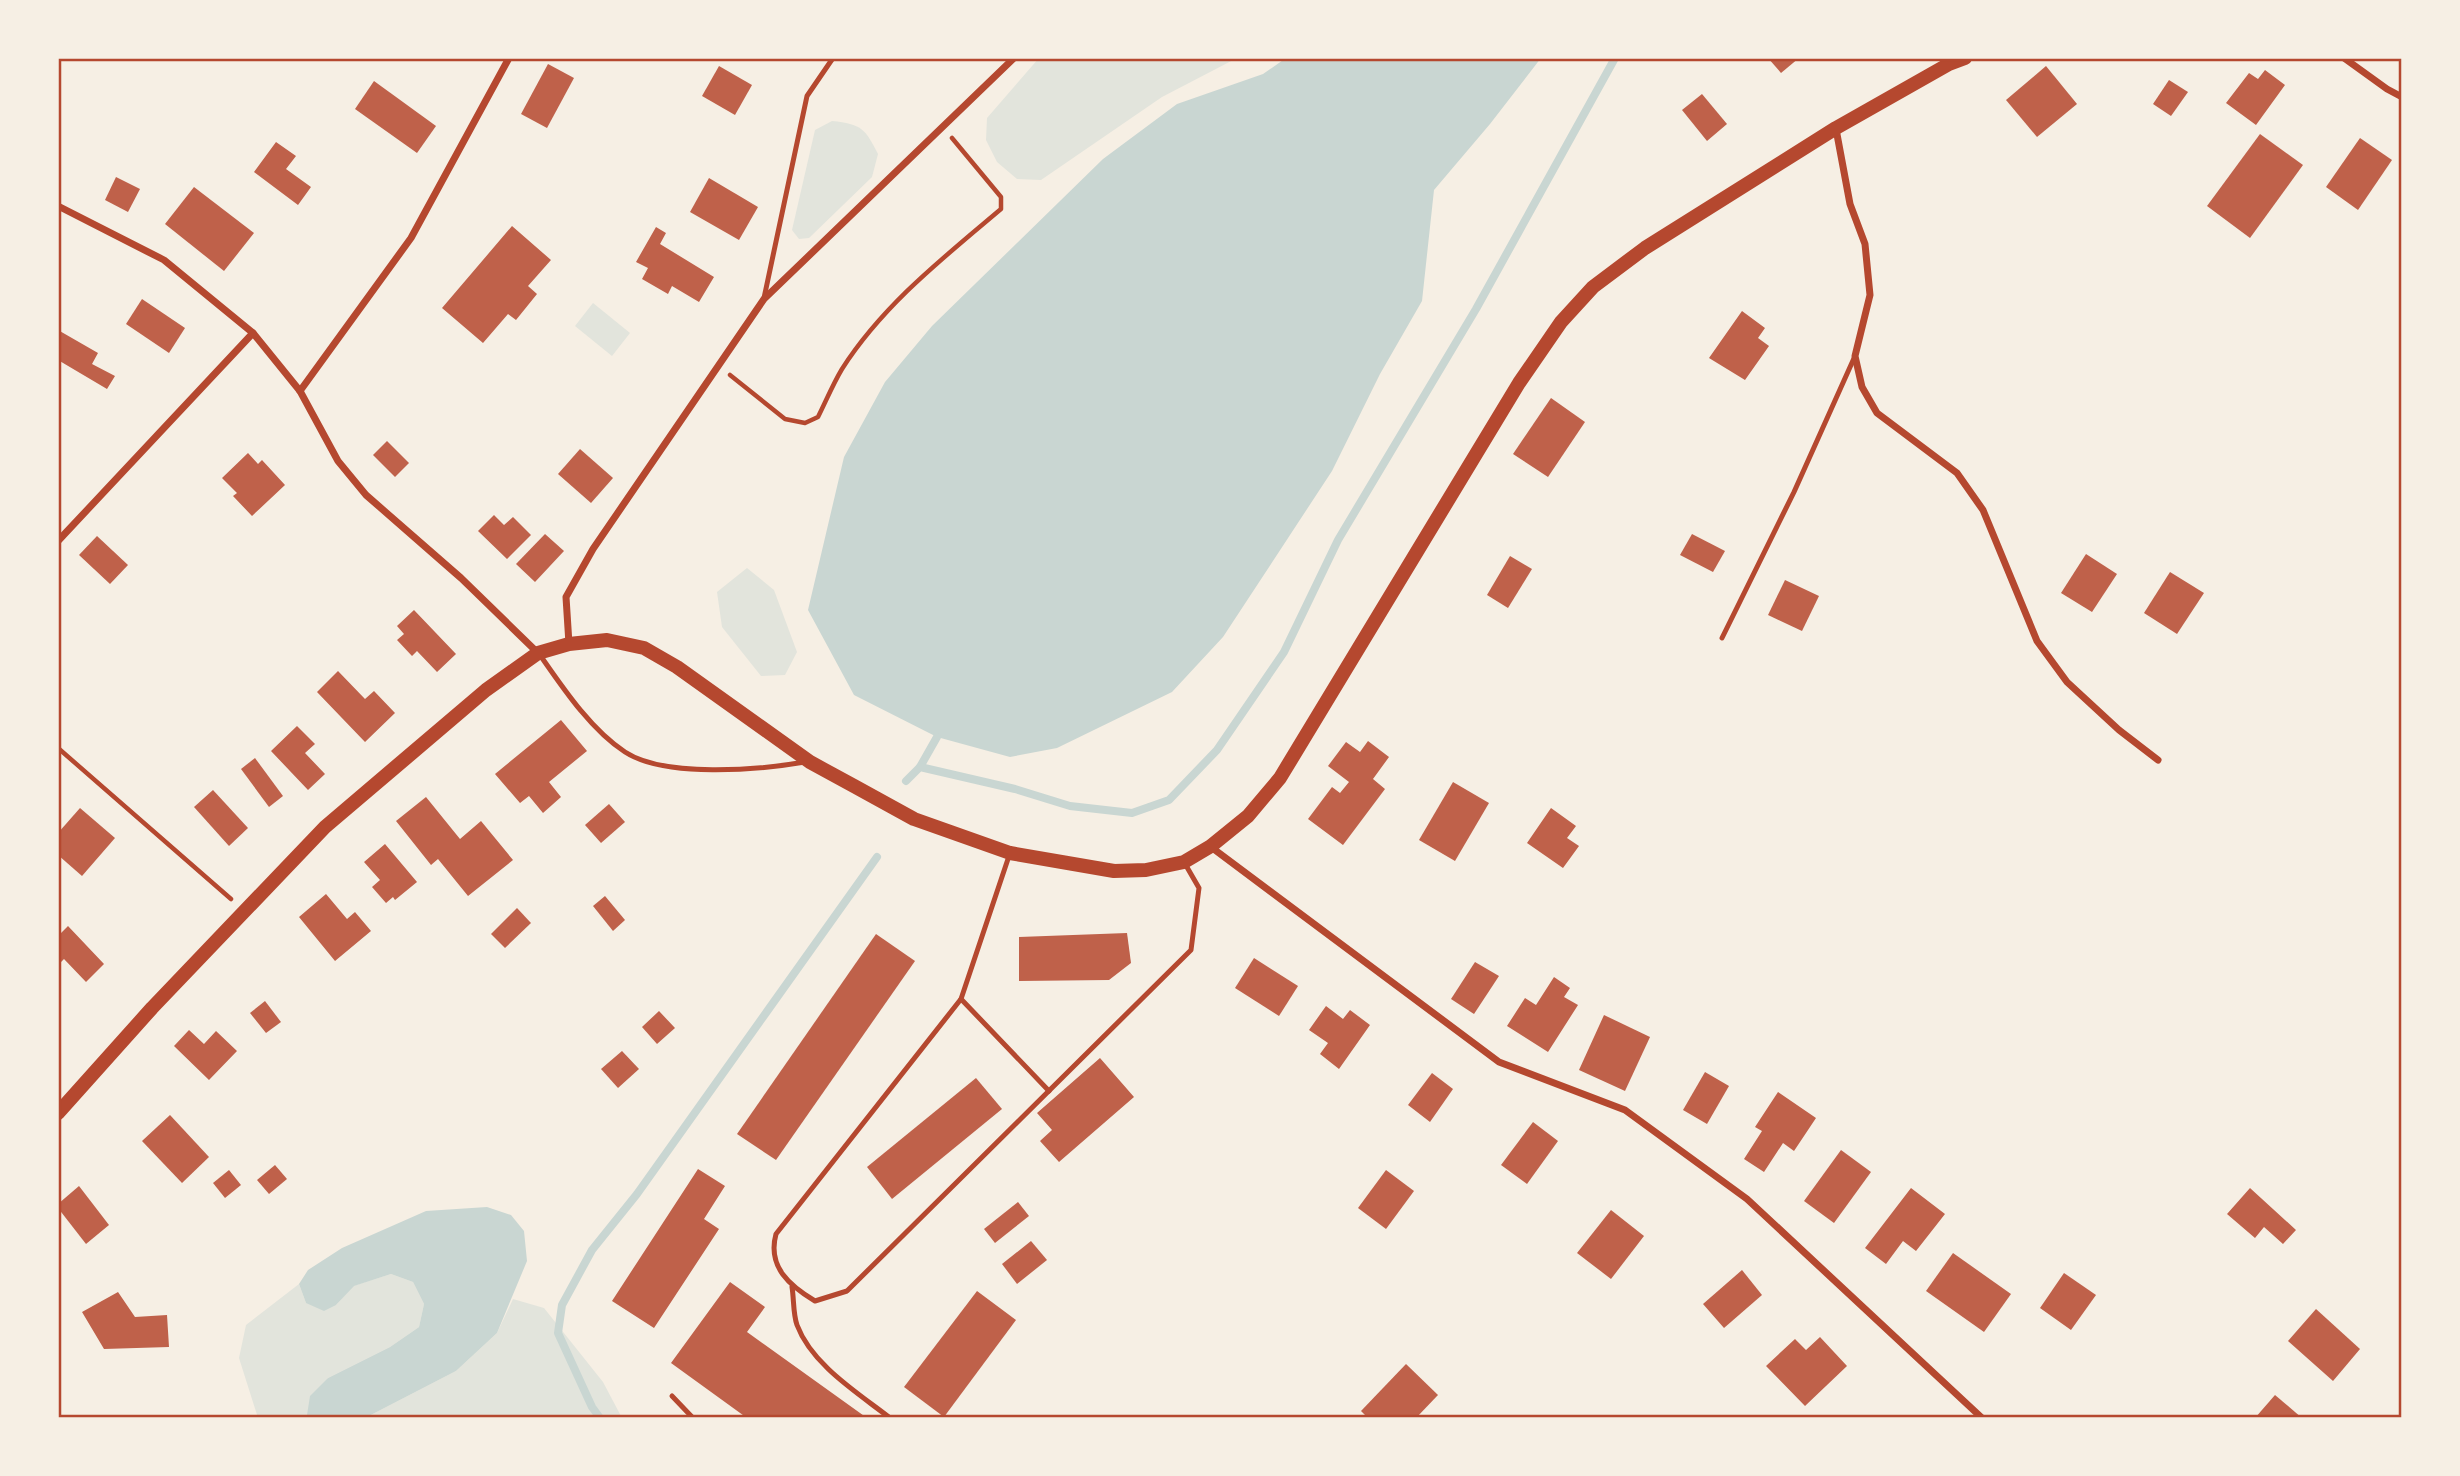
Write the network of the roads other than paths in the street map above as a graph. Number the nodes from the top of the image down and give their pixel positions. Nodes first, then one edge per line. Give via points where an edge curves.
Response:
1 (509, 58) edge
2 (833, 58) edge
3 (1014, 58) edge
4 (1965, 58) edge
5 (2344, 58) edge
6 (2402, 97) edge
7 (1836, 128) junction
8 (58, 206) edge
9 (764, 299) junction
10 (253, 333) junction
11 (1856, 356) junction
12 (300, 391) junction
13 (58, 541) edge
14 (1722, 638) dead end
15 (569, 644) junction
16 (538, 653) junction
17 (2158, 760) dead end
18 (810, 762) junction
19 (1211, 846) junction
20 (1010, 853) junction
21 (1184, 862) junction
22 (961, 999) junction
23 (1049, 1091) junction
24 (58, 1113) edge
25 (792, 1287) junction
26 (673, 1396) dead end
27 (693, 1418) edge
28 (890, 1418) edge
29 (1982, 1418) edge

1 - 12 street via 411,238
2 - 9 lane via 807,96
3 - 9 street
4 - 7 main road
5 - 6 street
7 - 11 street via 1850,204 1864,244 1870,295
7 - 19 main road via 1645,248 1593,287 1561,323 1519,383 1280,778 1248,816
8 - 10 street via 164,260
9 - 15 street via 593,549 566,597
10 - 12 street
10 - 13 street
11 - 14 lane
11 - 17 street via 1862,387 1877,413 1957,473 1983,510 2037,641 2067,682
12 - 16 street via 338,461 366,495
15 - 16 main road
15 - 18 main road via 607,640 644,648
16 - 18 lane via 582,713 625,752 650,762 707,769
16 - 24 main road via 486,690 325,827
18 - 20 main road via 914,819
19 - 21 main road
19 - 29 street via 1499,1062 1625,1110 1736,1191
20 - 21 main road via 1114,871
20 - 22 lane
21 - 23 lane via 1199,887 1191,950
22 - 23 lane
22 - 25 lane via 776,1234 772,1248 776,1263
23 - 25 lane via 847,1291 815,1301
25 - 28 lane via 797,1325 812,1351
26 - 27 lane

